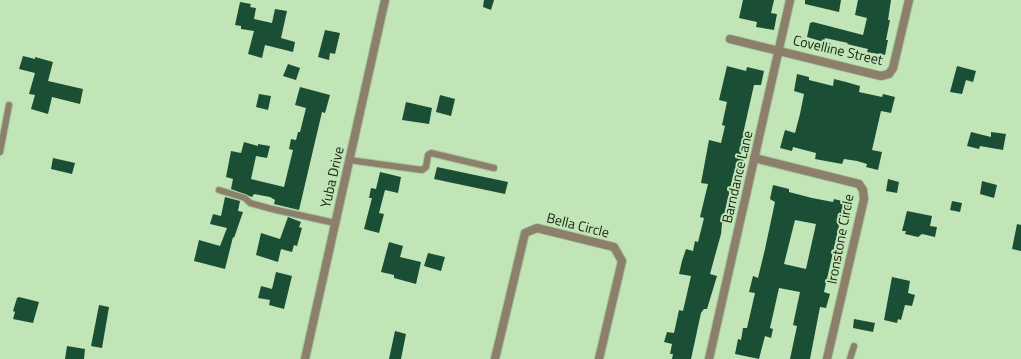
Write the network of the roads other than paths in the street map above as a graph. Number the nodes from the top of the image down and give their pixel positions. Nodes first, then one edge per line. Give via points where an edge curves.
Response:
1 (385, 0) edge
2 (790, 0) edge
3 (909, 0) edge
4 (730, 39) dead end
5 (779, 50) junction
6 (9, 105) dead end
7 (0, 152) edge
8 (754, 158) junction
9 (349, 160) junction
10 (494, 168) dead end
11 (218, 190) dead end
12 (335, 223) junction
13 (854, 346) dead end
14 (305, 359) edge
15 (495, 359) edge
16 (599, 359) edge
17 (709, 359) edge
18 (827, 359) edge
19 (850, 359) edge

1 - 9 street, Yuba Drive
2 - 5 street, Barndance Lane
3 - 5 street, Covelline Street via 893,68 889,74 881,76
4 - 5 street, Covelline Street
5 - 8 street, Barndance Lane
6 - 7 lane
8 - 17 street, Barndance Lane
8 - 18 street, Ironstone Circle via 859,184 863,190 864,199
9 - 10 lane via 422,170 426,166 428,155 435,154
9 - 12 street, Yuba Drive
11 - 12 lane via 245,198 250,203
12 - 14 street, Yuba Drive
13 - 19 lane
15 - 16 street, Bella Circle via 525,233 537,228 614,247 622,261

